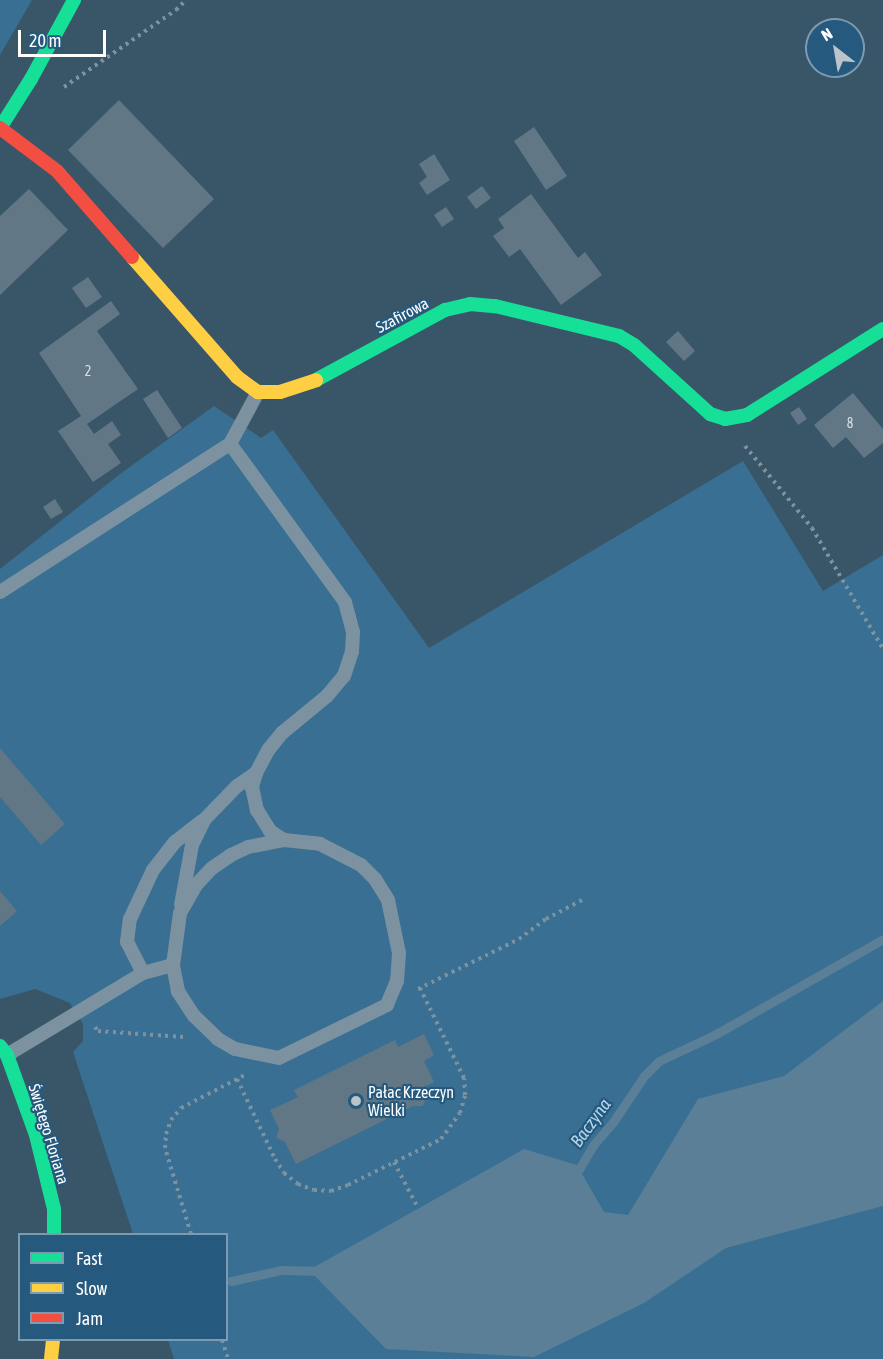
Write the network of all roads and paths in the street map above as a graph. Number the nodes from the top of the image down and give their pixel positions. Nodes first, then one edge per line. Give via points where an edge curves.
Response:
1 (74, 0) edge
2 (186, 0) edge
3 (62, 88) dead end
4 (0, 128) edge
5 (883, 328) edge
6 (258, 393) junction
7 (726, 419) junction
8 (230, 444) junction
9 (0, 592) edge
10 (883, 649) edge
11 (256, 774) junction
12 (204, 820) junction
13 (284, 840) junction
14 (586, 898) dead end
15 (180, 913) junction
16 (173, 965) junction
17 (142, 973) junction
18 (420, 988) junction
19 (387, 1005) junction
20 (85, 1008) junction
21 (218, 1039) junction
22 (3, 1051) edge
23 (279, 1058) junction
24 (237, 1079) junction
25 (394, 1162) junction
26 (418, 1208) dead end
27 (54, 1233) edge
28 (191, 1233) edge
29 (53, 1341) edge
30 (222, 1341) edge
31 (51, 1359) edge
32 (228, 1359) edge

1 - 4 street
2 - 3 path
4 - 6 street via 57,171 237,377
5 - 7 street via 747,415
6 - 7 street, Szafirowa via 280,392 313,382 445,310 470,304 495,306 619,336 710,414
6 - 8 lane
7 - 10 path via 812,528
8 - 9 lane
8 - 11 lane via 345,602 353,632 352,652 344,676 327,696 282,733
11 - 12 lane via 237,786
11 - 13 lane via 252,786 257,810 270,831
12 - 15 lane via 192,845
12 - 17 lane via 175,842 153,870 129,919 127,942
13 - 15 lane via 248,847 212,868 196,885
13 - 19 lane via 320,844 346,856 361,865 380,886 388,900 399,953 397,981
14 - 18 path via 519,939
15 - 16 lane
16 - 17 lane
16 - 21 lane via 178,991 194,1016
17 - 20 lane
18 - 19 path
18 - 25 path via 458,1061 465,1095 460,1113 441,1139
19 - 23 lane
20 - 21 path via 98,1031
20 - 22 lane
21 - 23 lane via 235,1049
22 - 27 street, Świętego Floriana via 36,1135 54,1209
23 - 24 path
24 - 25 path via 275,1159 298,1184 331,1191
24 - 28 path via 181,1108 166,1134 165,1148
25 - 26 path
29 - 31 street
30 - 32 path

